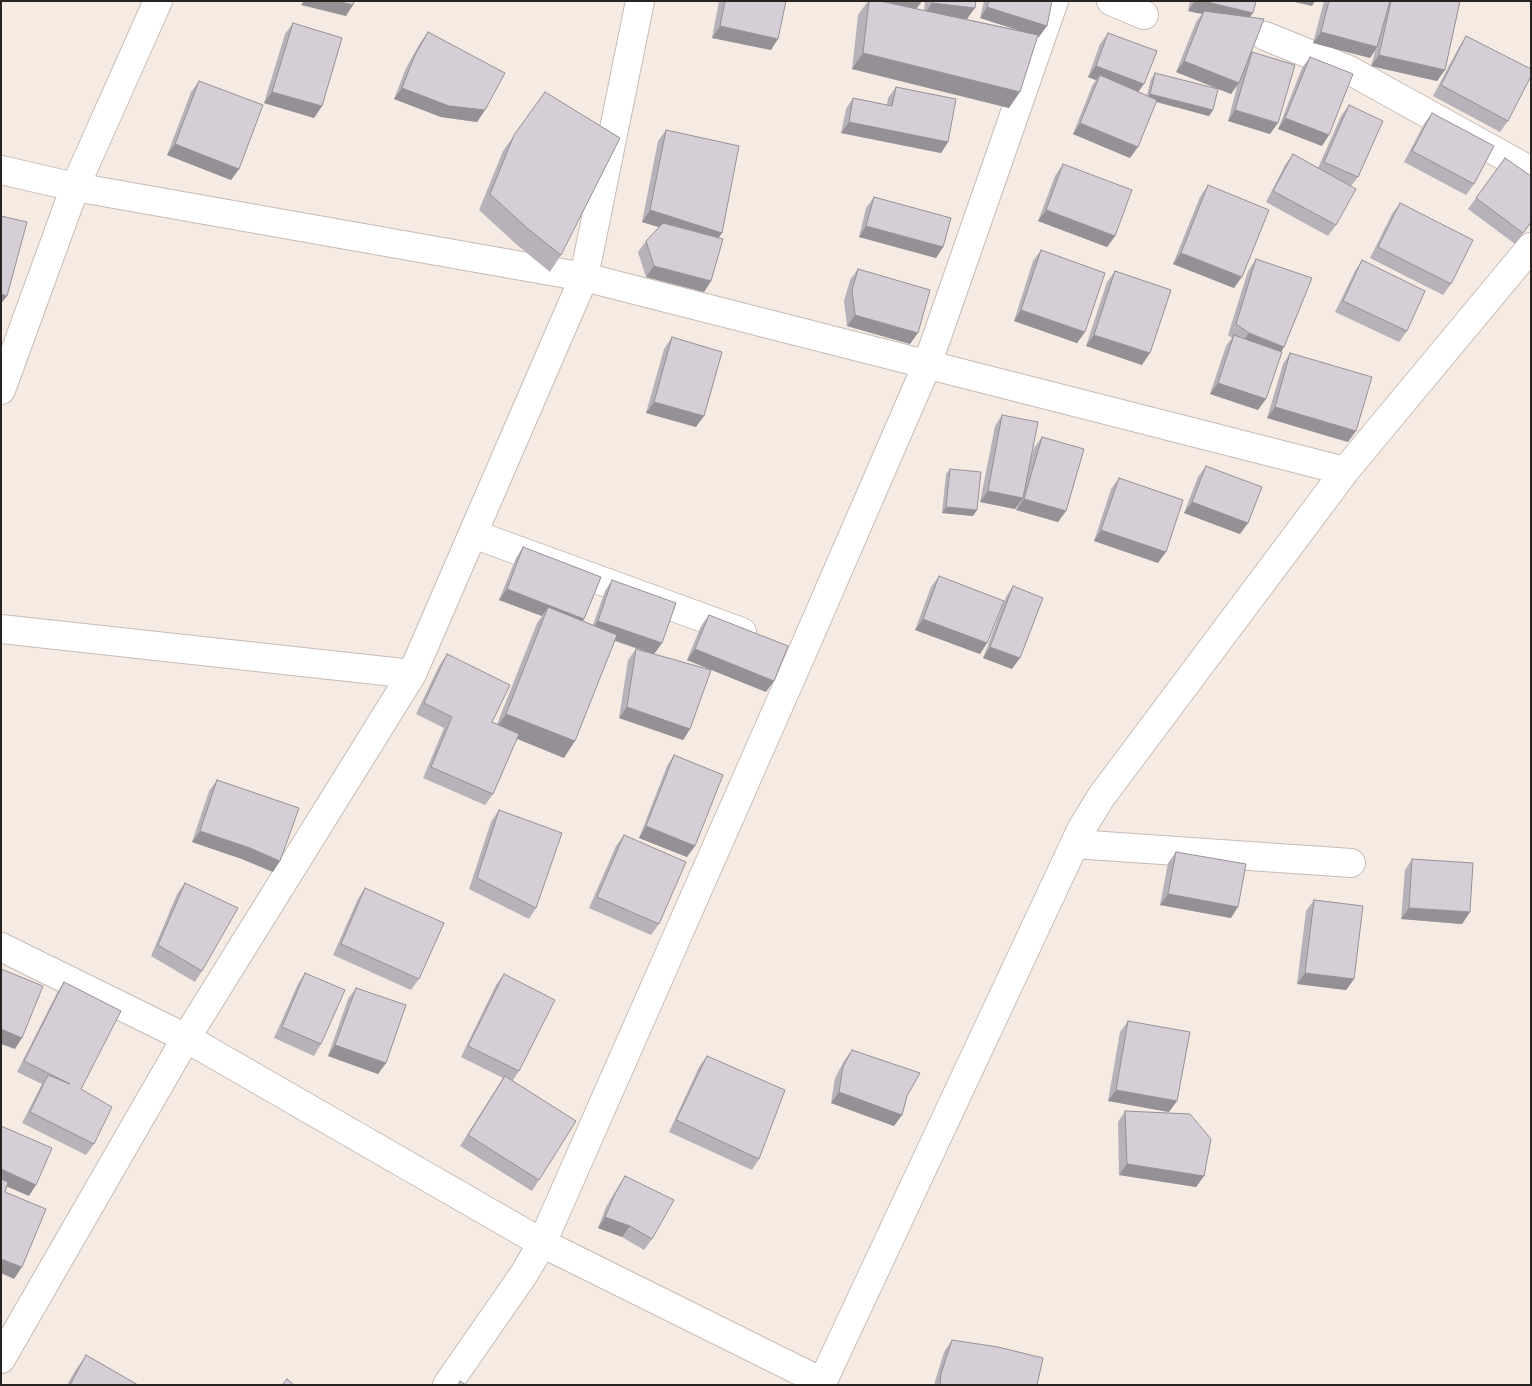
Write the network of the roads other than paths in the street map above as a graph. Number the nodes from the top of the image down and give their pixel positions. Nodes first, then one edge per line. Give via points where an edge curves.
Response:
1 (158, 1) edge
2 (640, 1) edge
3 (1054, 1) edge
4 (1111, 1) edge
5 (1144, 15) dead end
6 (1265, 36) edge
7 (1, 170) edge
8 (1531, 171) edge
9 (75, 187) junction
10 (1531, 247) edge
11 (584, 277) junction
12 (927, 365) junction
13 (1, 390) edge
14 (1346, 471) junction
15 (473, 534) junction
16 (1, 629) edge
17 (783, 646) junction
18 (412, 674) junction
19 (1075, 844) junction
20 (1351, 863) dead end
21 (1, 947) edge
22 (186, 1038) junction
23 (542, 1243) junction
24 (1, 1359) edge
25 (821, 1384) edge
26 (446, 1385) edge

1 - 9 street
2 - 11 street
3 - 12 street
4 - 5 street
6 - 8 street via 1349,70
7 - 9 street
9 - 11 street
9 - 13 street
10 - 14 street
11 - 12 street
11 - 15 street
12 - 14 street
12 - 17 street
14 - 19 street via 1101,797
15 - 17 street
15 - 18 street
16 - 18 street
17 - 23 street
18 - 22 street
19 - 20 street
19 - 25 street
21 - 22 street
22 - 23 street
22 - 24 street
23 - 25 street
23 - 26 street

